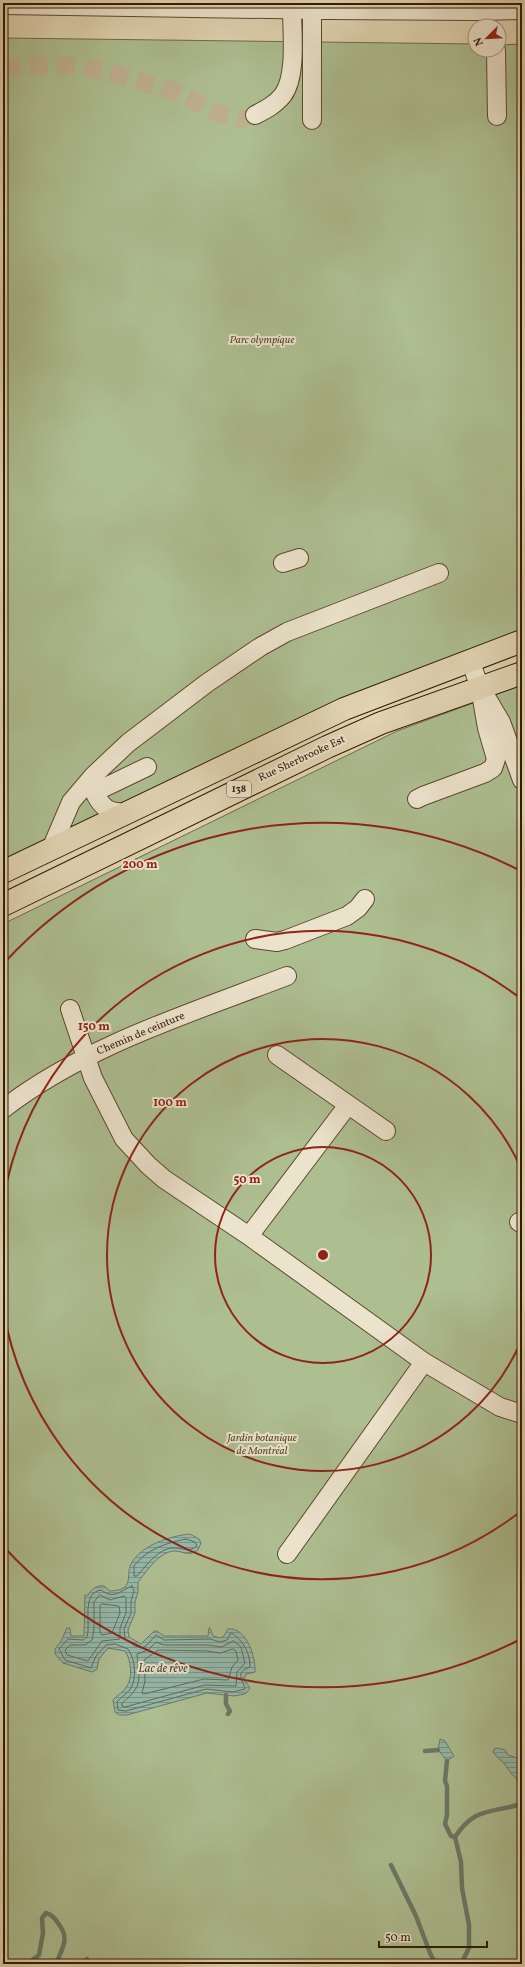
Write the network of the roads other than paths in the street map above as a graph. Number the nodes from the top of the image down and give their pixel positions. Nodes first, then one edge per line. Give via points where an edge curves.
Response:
1 (3, 5) edge
2 (312, 6) edge
3 (292, 9) junction
4 (522, 10) edge
5 (496, 13) edge
6 (496, 58) edge
7 (255, 115) tunnel mouth
8 (497, 116) dead end
9 (312, 120) dead end
10 (439, 573) dead end
11 (522, 641) edge
12 (470, 660) junction
13 (522, 673) edge
14 (480, 688) junction
15 (147, 767) dead end
16 (522, 780) edge
17 (94, 784) junction
18 (417, 800) dead end
19 (125, 813) junction
20 (51, 849) junction
21 (3, 872) edge
22 (365, 898) dead end
23 (3, 905) edge
24 (255, 939) dead end
25 (288, 976) dead end
26 (70, 1009) dead end
27 (277, 1055) dead end
28 (86, 1058) junction
29 (348, 1105) junction
30 (3, 1109) edge
31 (386, 1131) dead end
32 (249, 1236) junction
33 (424, 1362) junction
34 (522, 1414) edge
35 (286, 1554) dead end

1 - 3 street
2 - 3 street
2 - 5 street
2 - 9 street
3 - 7 street via 292,68 289,82 283,94 272,106
4 - 5 street
6 - 8 street
10 - 17 street via 314,620 253,652 207,683 128,743
11 - 12 main road, 138
12 - 14 street
12 - 19 main road, 138 via 344,709
13 - 14 main road, Rue Sherbrooke Est / 138
14 - 16 street via 498,715
14 - 18 street via 496,764 485,773
14 - 23 main road, Rue Sherbrooke Est / 138 via 381,723 327,746
15 - 17 street
17 - 19 street via 100,802 106,808
17 - 20 street via 71,802
19 - 20 main road, 138
20 - 21 main road, 138
22 - 24 street via 348,916 285,940 277,942
25 - 28 street, Chemin de ceinture via 128,1038
26 - 28 street
27 - 29 street
28 - 30 street, Chemin de ceinture via 30,1090
28 - 32 street via 93,1078 129,1146 164,1179
29 - 31 street
29 - 32 street
32 - 33 street
33 - 34 street via 500,1406
33 - 35 street

